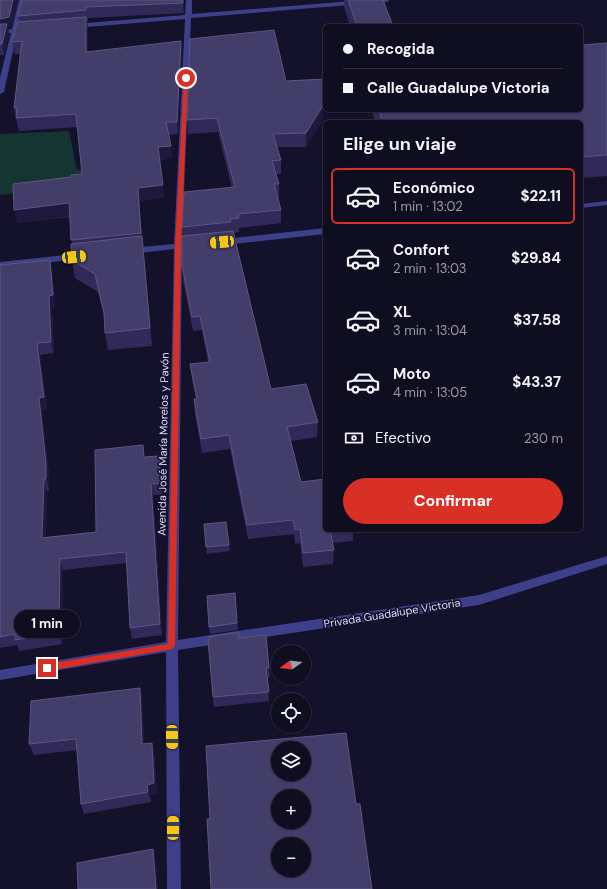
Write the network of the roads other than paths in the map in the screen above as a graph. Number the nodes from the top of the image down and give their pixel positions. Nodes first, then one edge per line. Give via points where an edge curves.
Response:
1 (22, 0) edge
2 (189, 0) edge
3 (387, 0) edge
4 (189, 17) junction
5 (70, 26) edge
6 (38, 29) edge
7 (14, 31) junction
8 (0, 32) edge
9 (0, 92) edge
10 (607, 203) edge
11 (583, 206) edge
12 (323, 231) edge
13 (217, 242) edge
14 (194, 244) edge
15 (178, 246) junction
16 (124, 252) edge
17 (93, 255) edge
18 (0, 265) edge
19 (607, 560) edge
20 (172, 646) junction
21 (0, 676) edge
22 (174, 889) edge

1 - 7 street
2 - 4 street, Avenida José María Morelos y Pavón
3 - 4 street
4 - 5 street
4 - 15 street, Avenida José María Morelos y Pavón
6 - 7 street
7 - 8 street
7 - 9 street
10 - 11 street
12 - 13 street
14 - 15 street
15 - 16 street
15 - 20 street, Avenida José María Morelos y Pavón
17 - 18 street
19 - 20 street, Privada Guadalupe Victoria via 479,600
20 - 21 street, Privada Guadalupe Victoria
20 - 22 street, Avenida José María Morelos y Pavón

